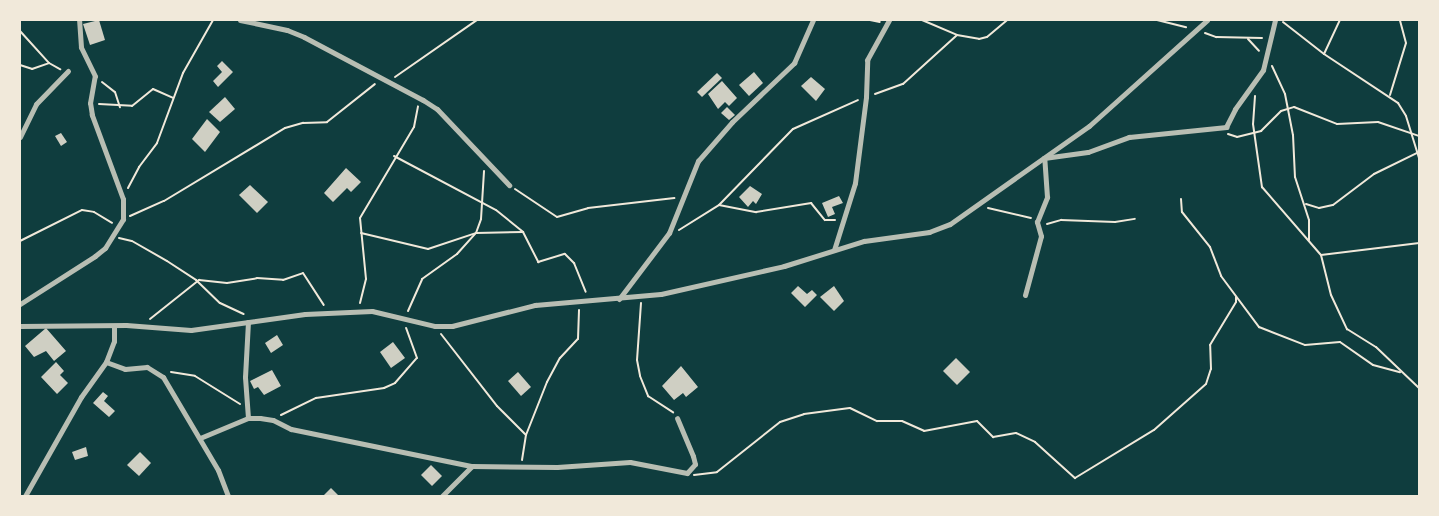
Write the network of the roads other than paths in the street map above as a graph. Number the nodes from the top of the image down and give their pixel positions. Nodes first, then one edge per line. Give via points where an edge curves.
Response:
1 (79, 20) edge
2 (240, 20) edge
3 (813, 20) edge
4 (888, 20) edge
5 (1208, 20) edge
6 (1275, 20) edge
7 (68, 71) road end
8 (20, 137) edge
9 (1044, 158) junction
10 (509, 185) road end
11 (834, 250) junction
12 (1025, 295) dead end
13 (619, 299) junction
14 (20, 304) edge
15 (251, 321) junction
16 (20, 326) edge
17 (114, 326) junction
18 (106, 362) junction
19 (248, 418) junction
20 (677, 418) road end
21 (200, 438) junction
22 (472, 466) junction
23 (25, 496) edge
24 (228, 496) edge
25 (442, 496) edge

1 - 14 street via 81,47 95,80 90,103 123,199 124,219 95,256
2 - 10 street via 287,30 417,96 437,109
3 - 13 street via 794,64 698,161 669,233
4 - 11 street via 867,60 866,97 855,183
5 - 9 street via 1089,126
6 - 9 street via 1257,81 1235,109 1226,127 1129,137 1088,152
7 - 8 street via 36,104
9 - 11 street via 950,224 929,232 886,237
9 - 12 street via 1047,196 1037,222 1041,236
11 - 13 street via 784,266
13 - 15 street via 527,307 468,323 434,326 405,318 357,312
15 - 17 street via 191,330
15 - 19 street via 244,377
16 - 17 street
17 - 18 street via 114,341
18 - 21 street via 125,370 147,367 157,372 168,383
18 - 23 street via 78,401
19 - 21 street
19 - 22 street via 274,420 291,429
20 - 22 street via 695,464 687,473 630,462 557,467 521,464
21 - 24 street
22 - 25 street

